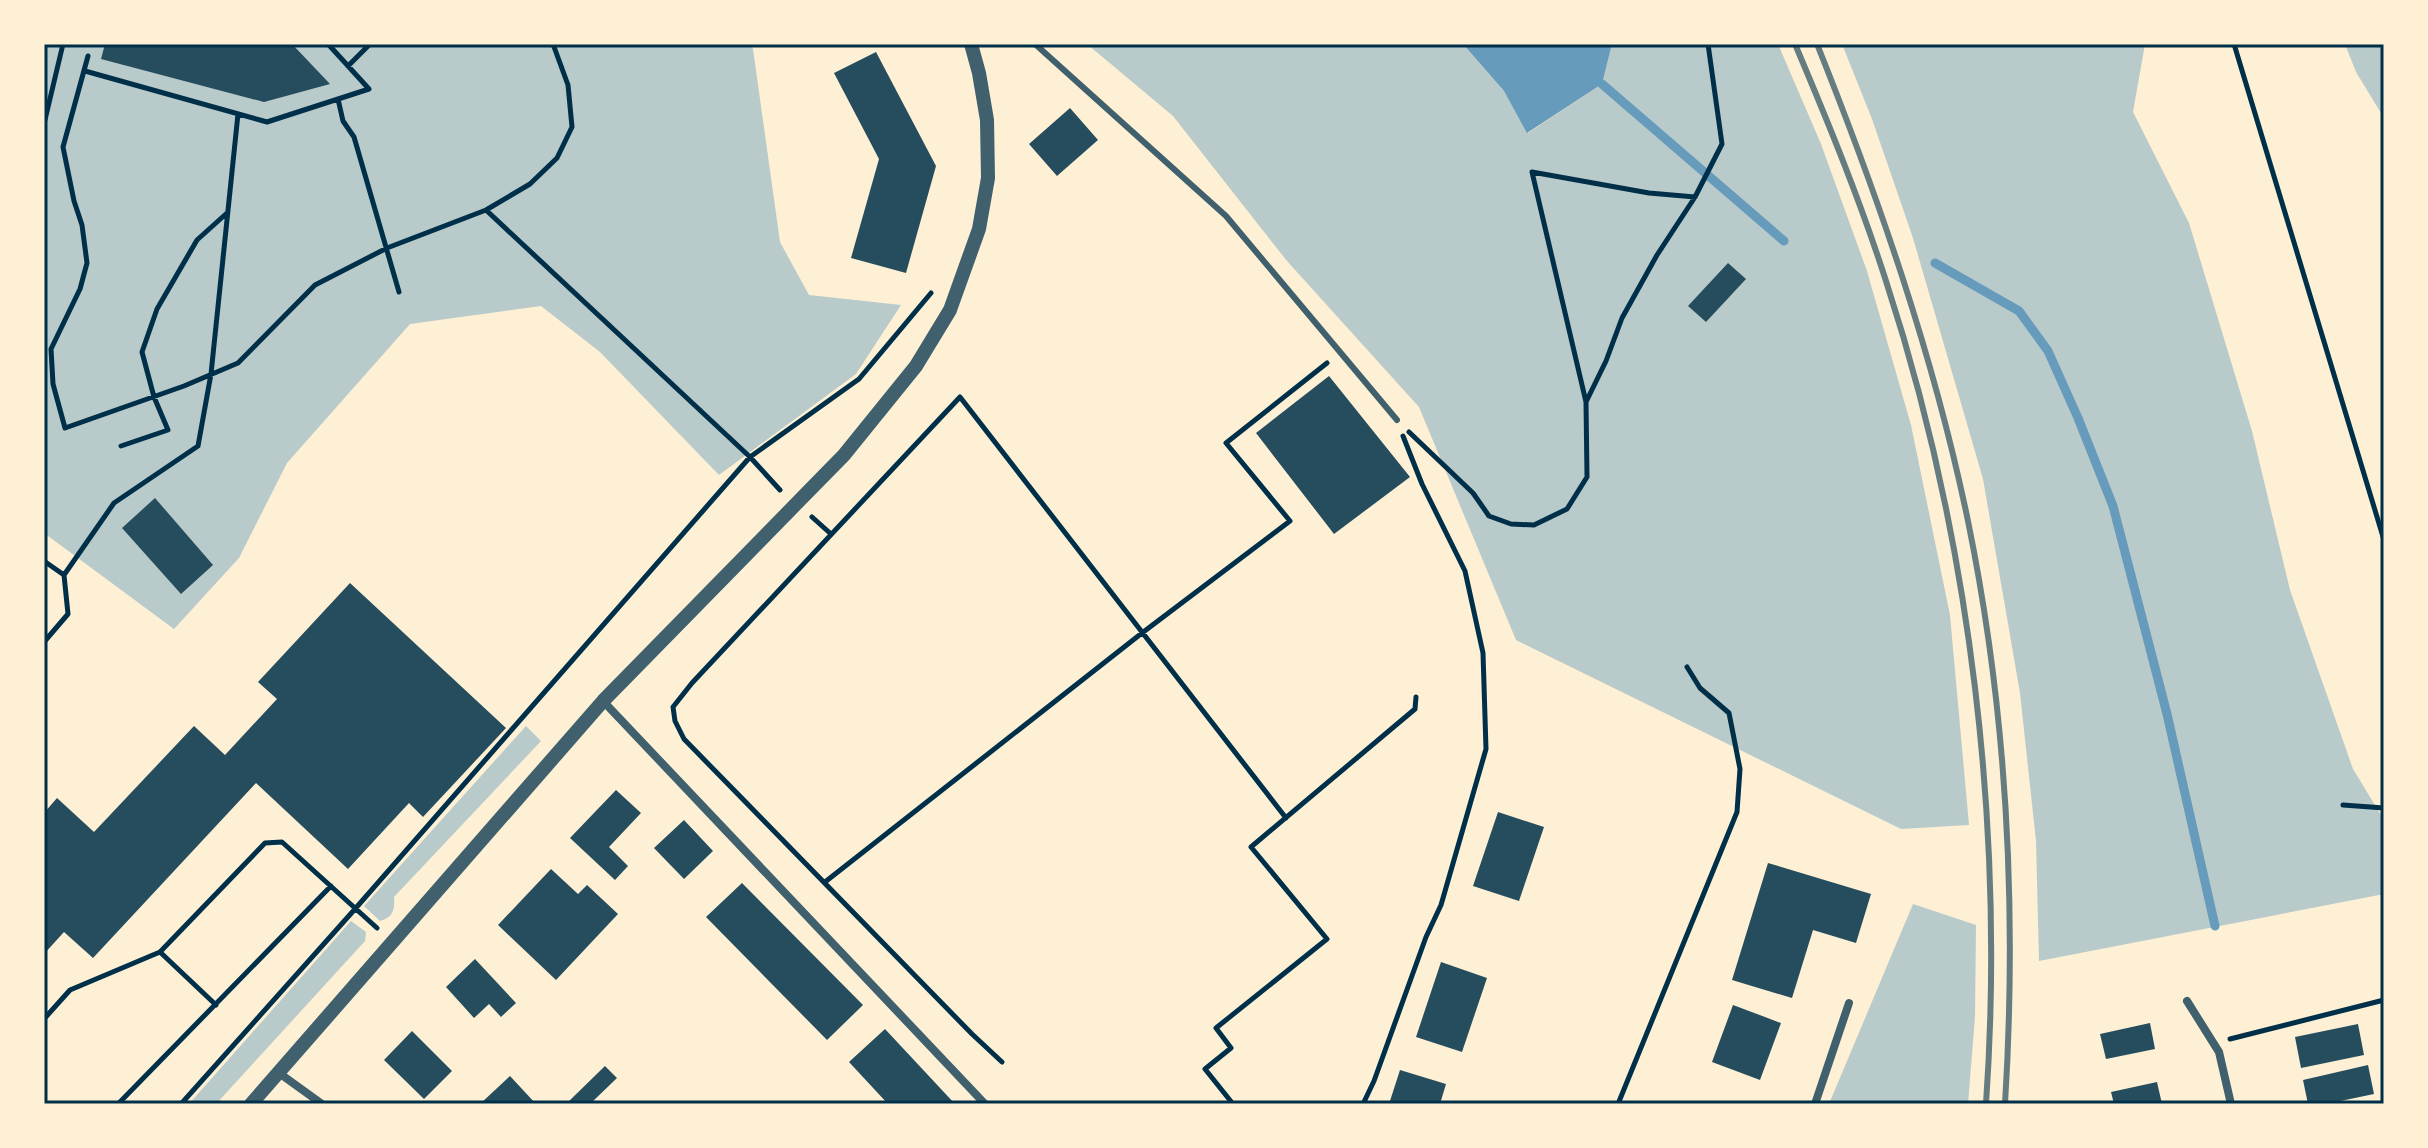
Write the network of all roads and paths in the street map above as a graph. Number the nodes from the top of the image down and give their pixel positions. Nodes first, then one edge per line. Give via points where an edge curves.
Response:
1 (63, 44) edge
2 (328, 44) edge
3 (370, 44) edge
4 (553, 44) edge
5 (971, 44) edge
6 (1035, 44) edge
7 (1708, 44) edge
8 (2234, 44) edge
9 (88, 56) dead end
10 (348, 66) junction
11 (85, 71) junction
12 (338, 99) junction
13 (238, 114) junction
14 (44, 124) edge
15 (1695, 197) junction
16 (486, 210) junction
17 (227, 213) junction
18 (387, 248) junction
19 (937, 286) dead end
20 (399, 292) dead end
21 (51, 349) junction
22 (1340, 352) junction
23 (44, 358) edge
24 (211, 374) junction
25 (154, 397) junction
26 (1586, 402) junction
27 (1397, 420) junction
28 (121, 446) dead end
29 (750, 457) junction
30 (793, 506) junction
31 (2384, 540) edge
32 (44, 561) edge
33 (64, 575) junction
34 (1142, 633) junction
35 (44, 642) edge
36 (1687, 667) dead end
37 (1416, 697) dead end
38 (603, 701) junction
39 (2343, 805) dead end
40 (2384, 808) edge
41 (1286, 818) junction
42 (825, 882) junction
43 (331, 886) junction
44 (355, 909) junction
45 (393, 942) junction
46 (160, 952) junction
47 (2384, 1000) edge
48 (2187, 1001) dead end
49 (1849, 1003) dead end
50 (216, 1005) junction
51 (44, 1019) edge
52 (2213, 1043) junction
53 (1002, 1062) dead end
54 (279, 1073) junction
55 (118, 1104) edge
56 (181, 1104) edge
57 (251, 1104) edge
58 (322, 1104) edge
59 (985, 1104) edge
60 (1233, 1104) edge
61 (1363, 1104) edge
62 (1618, 1104) edge
63 (1815, 1104) edge
64 (2231, 1104) edge

1 - 14 path
2 - 10 path
3 - 10 path
4 - 16 path via 568,85 572,127 557,158 530,184
5 - 30 street via 987,120 988,178 979,229 950,310 916,366 844,455
6 - 22 lane via 1226,216
7 - 15 path via 1722,144
8 - 31 path
9 - 11 path
10 - 12 path via 369,89
11 - 13 path
11 - 21 path via 63,147 87,263
12 - 13 path via 267,122
12 - 18 path
13 - 17 path
15 - 26 path via 1622,318
15 - 26 path via 1532,172
16 - 18 path
16 - 29 path
17 - 24 path
17 - 25 path via 197,240 157,309 142,352
18 - 20 path
18 - 24 path via 315,285 238,363
19 - 29 path via 859,379
21 - 23 path
21 - 25 path via 53,384 65,428
22 - 27 lane
22 - 34 path via 1226,443 1290,521
24 - 25 path
24 - 33 path via 198,446 114,503
25 - 28 path via 168,430
26 - 27 path via 1587,477 1567,509 1534,525 1489,516 1473,493
27 - 61 path via 1465,571 1483,653 1486,749 1441,905
29 - 30 path
29 - 44 path
30 - 38 street
32 - 33 path
33 - 35 path via 68,614
34 - 41 path
34 - 42 path
34 - 42 path via 960,397 673,707 684,739
36 - 62 path via 1700,688 1729,713 1740,769 1737,812
37 - 41 path via 1415,709
38 - 45 street
38 - 59 street
39 - 40 path
41 - 60 path via 1251,847 1327,939 1216,1028 1231,1048 1205,1069
42 - 53 path
43 - 44 path
43 - 46 path via 282,842 265,843
43 - 50 path
44 - 45 path
44 - 56 path
45 - 54 street
46 - 50 path
46 - 51 path via 70,990
47 - 52 path
48 - 52 street
49 - 63 street
50 - 55 path
52 - 64 street
54 - 57 street
54 - 58 street

